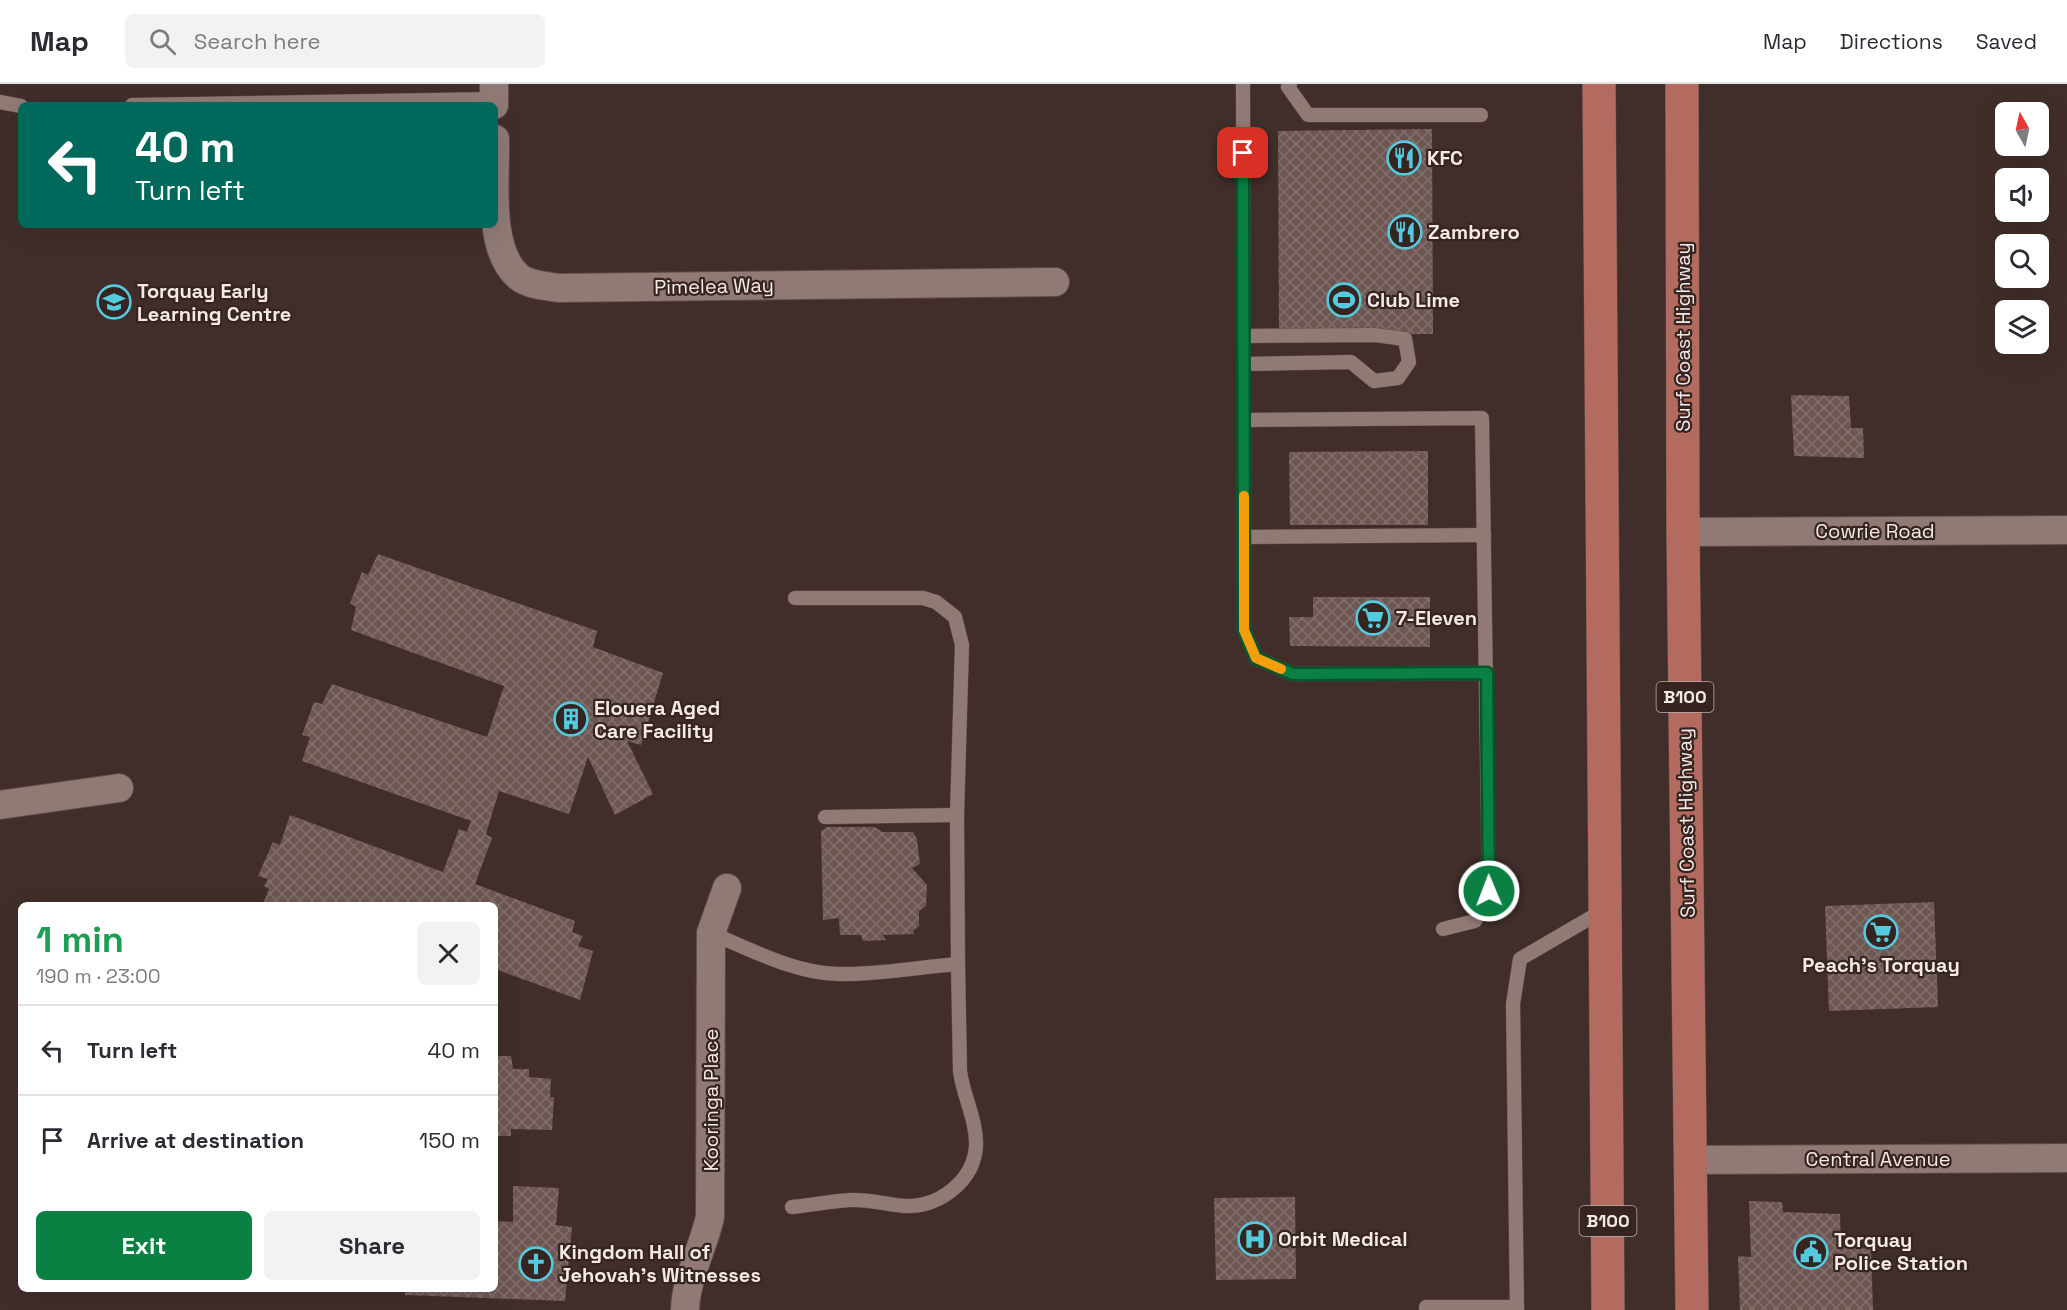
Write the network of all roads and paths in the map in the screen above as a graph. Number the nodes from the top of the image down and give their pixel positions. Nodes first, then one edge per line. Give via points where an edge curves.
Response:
1 (1243, 84) edge
2 (1290, 84) edge
3 (1599, 84) edge
4 (1682, 84) edge
5 (494, 96) edge
6 (0, 102) edge
7 (253, 102) edge
8 (18, 105) edge
9 (1481, 115) dead end
10 (497, 228) edge
11 (1055, 282) dead end
12 (1244, 336) junction
13 (1244, 364) junction
14 (1244, 420) junction
15 (2067, 530) edge
16 (1683, 532) junction
17 (1484, 535) junction
18 (1244, 537) junction
19 (795, 598) dead end
20 (1487, 673) junction
21 (119, 788) dead end
22 (0, 805) edge
23 (957, 815) junction
24 (825, 817) dead end
25 (727, 888) dead end
26 (1606, 909) junction
27 (1443, 929) dead end
28 (711, 933) junction
29 (958, 964) junction
30 (2067, 1158) edge
31 (1690, 1160) junction
32 (792, 1207) dead end
33 (1426, 1307) dead end
34 (1517, 1308) edge
35 (685, 1310) edge
36 (1608, 1310) edge
37 (1692, 1310) edge

1 - 12 lane
2 - 9 lane via 1288,87 1308,115
3 - 26 main road, B100
4 - 16 main road, Surf Coast Highway / B100
5 - 7 lane
6 - 8 lane
10 - 11 street, Pimelea Way via 497,242 506,262 520,278 559,288
12 - 13 lane
12 - 13 lane via 1375,335 1406,339 1410,362 1398,378 1374,381 1351,362
13 - 14 lane
14 - 17 lane via 1482,418
14 - 18 lane
15 - 16 street, Cowrie Road
16 - 31 main road, Surf Coast Highway / B100
17 - 18 lane
17 - 20 lane
18 - 20 lane via 1244,630 1256,658 1293,674
19 - 23 lane via 923,598 936,602 955,617 962,645
20 - 27 lane via 1489,891 1475,921
21 - 22 street
23 - 24 lane
23 - 29 lane
25 - 28 street, Kooringa Place
26 - 34 lane via 1520,960 1513,1004
26 - 36 main road, B100
28 - 29 lane via 816,972 839,974
28 - 35 street, Kooringa Place via 710,1216 691,1271
29 - 32 lane via 960,1071 976,1147 963,1179 947,1194 907,1206 851,1200
30 - 31 street, Central Avenue
31 - 37 main road, Surf Coast Highway / B100
33 - 34 lane

